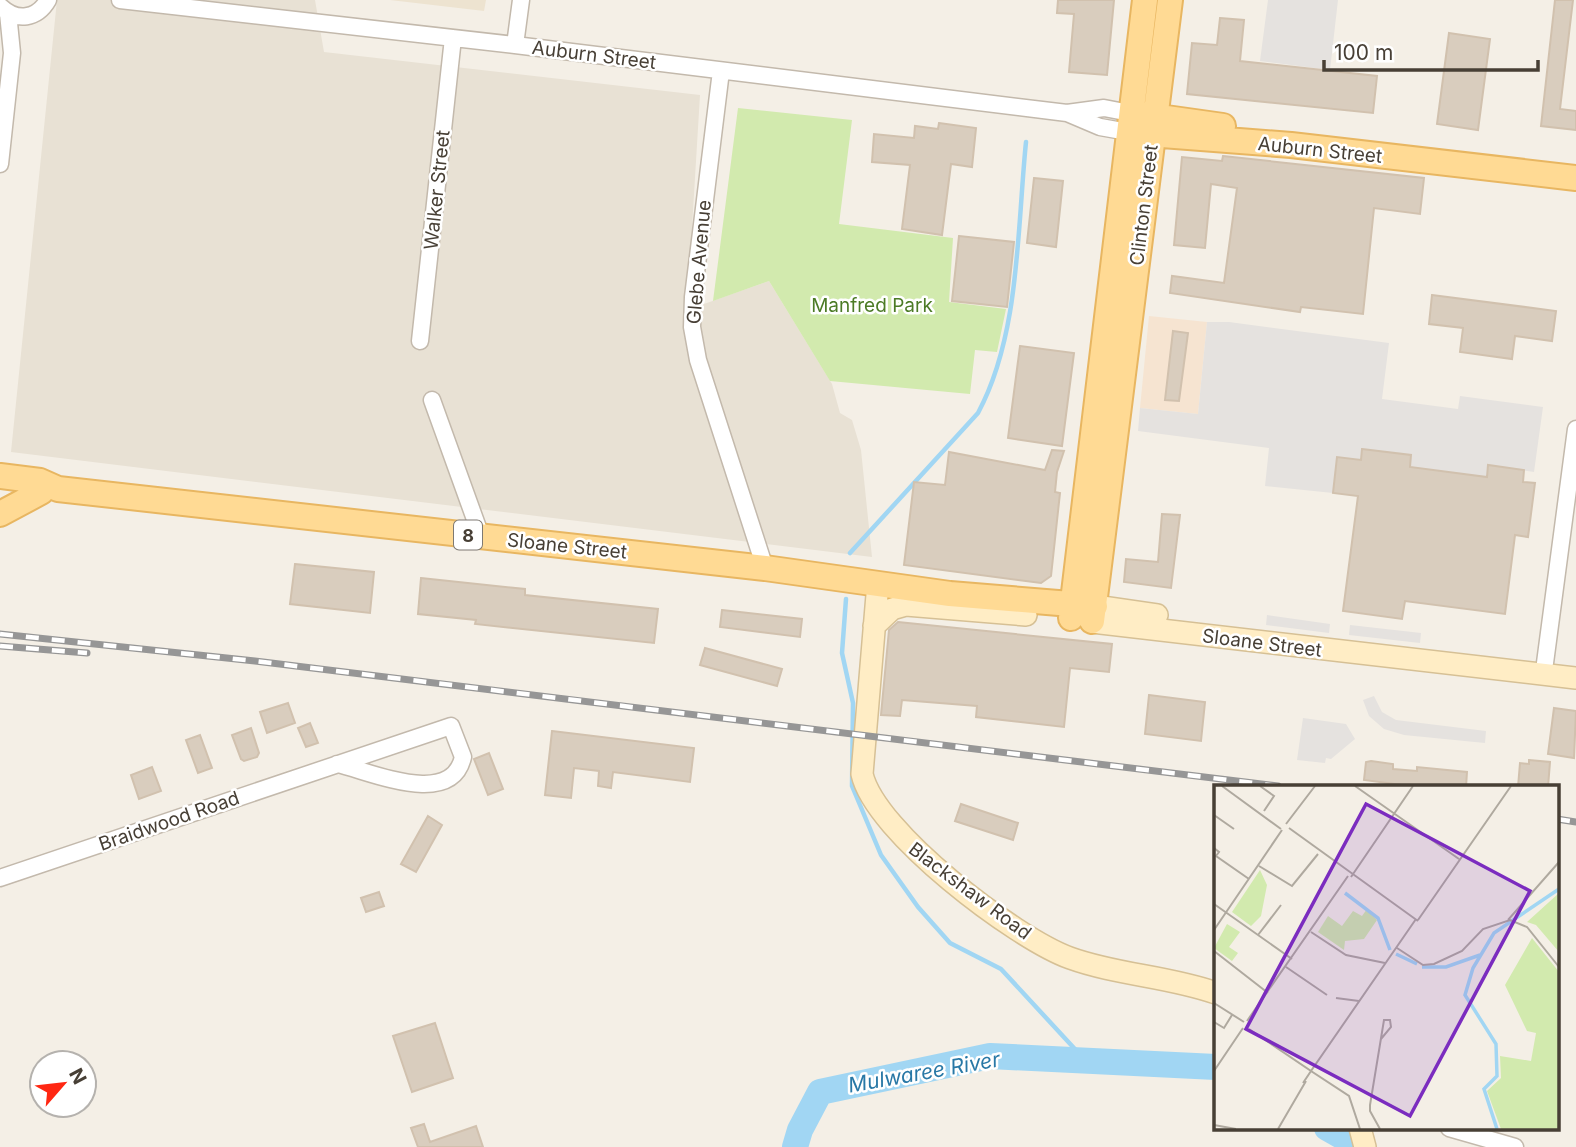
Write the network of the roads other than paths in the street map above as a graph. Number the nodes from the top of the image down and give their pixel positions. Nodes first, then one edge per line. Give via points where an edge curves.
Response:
1 (120, 0) edge
2 (521, 0) edge
3 (1144, 0) edge
4 (1170, 0) edge
5 (51, 1) edge
6 (259, 7) edge
7 (4, 10) edge
8 (29, 16) junction
9 (453, 38) junction
10 (515, 45) junction
11 (12, 53) junction
12 (720, 71) junction
13 (1141, 124) junction
14 (0, 164) edge
15 (1576, 169) edge
16 (1576, 177) edge
17 (420, 341) dead end
18 (432, 400) dead end
19 (1576, 429) edge
20 (0, 476) edge
21 (0, 488) edge
22 (49, 490) junction
23 (0, 514) edge
24 (481, 536) junction
25 (765, 568) junction
26 (878, 583) junction
27 (950, 594) junction
28 (1083, 613) junction
29 (1026, 615) junction
30 (874, 626) junction
31 (1545, 663) junction
32 (1576, 667) edge
33 (1576, 678) edge
34 (337, 764) junction
35 (0, 878) edge
36 (1214, 992) edge
37 (1456, 1130) edge
38 (1516, 1147) edge

1 - 6 street, Auburn Street
2 - 10 street
3 - 13 main road, Clinton Street
4 - 13 main road, Clinton Street
5 - 8 street
6 - 9 street, Auburn Street
7 - 8 street
7 - 11 street
8 - 11 street
9 - 10 street, Auburn Street
9 - 17 street, Walker Street
10 - 12 street, Auburn Street
11 - 14 street
12 - 13 street, Auburn Street via 1067,113 1104,108
12 - 25 street, Glebe Avenue via 692,327 698,360
13 - 15 main road, Auburn Street
13 - 16 main road, Auburn Street
13 - 28 main road, Clinton Street
18 - 24 street
19 - 31 street
20 - 22 main road, Sloane Street / 8 via 40,481
21 - 22 main road, Sloane Street
22 - 23 main road
22 - 24 main road, Sloane Street / 8
24 - 25 main road, Sloane Street / 8
25 - 26 main road, Sloane Street / 8
26 - 27 main road, Sloane Street / 8
26 - 30 street, Blackshaw Road
27 - 28 main road, Sloane Street / 8
27 - 29 main road, Sloane Street / 8
28 - 29 main road, Sloane Street / 8
28 - 31 street, Sloane Street
28 - 33 street, Sloane Street
29 - 30 street via 906,605 892,609
30 - 36 street, Blackshaw Road via 862,774 869,794 897,834 957,885 1048,949 1086,964
31 - 32 street, Sloane Street
34 - 34 street, Braidwood Road via 451,726 463,757 456,772 430,785 406,784
34 - 35 street, Braidwood Road
37 - 38 street

